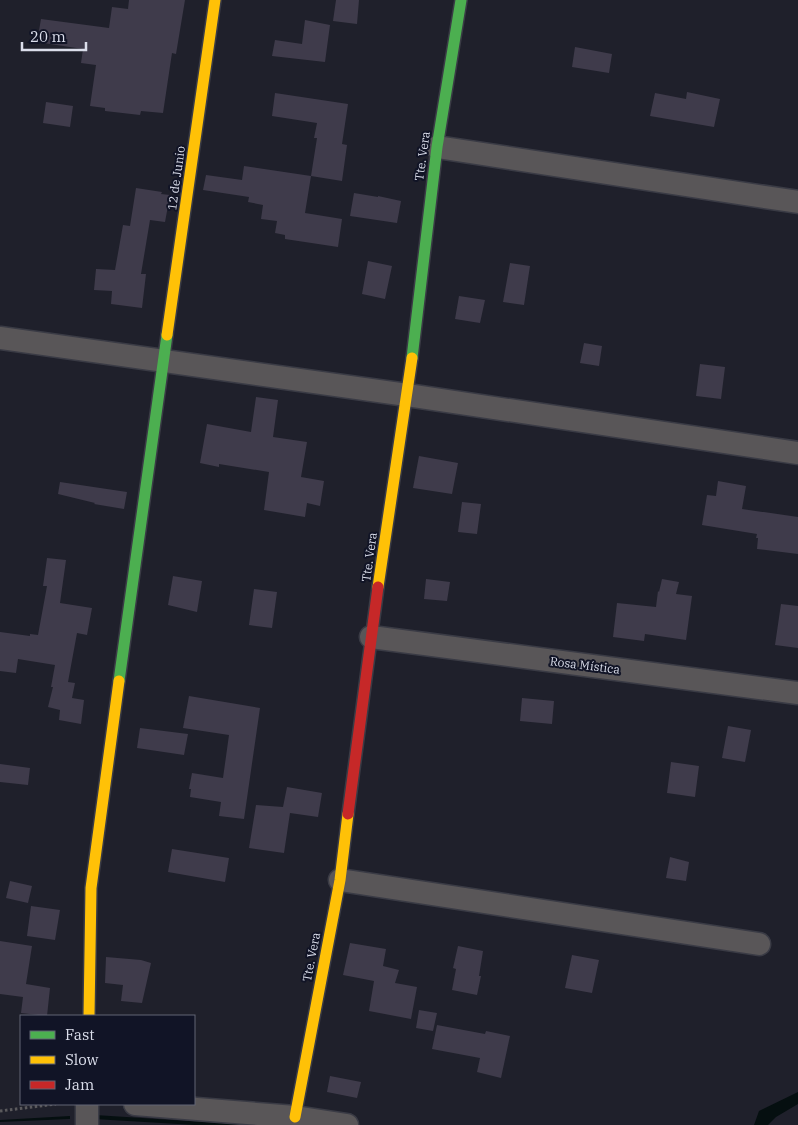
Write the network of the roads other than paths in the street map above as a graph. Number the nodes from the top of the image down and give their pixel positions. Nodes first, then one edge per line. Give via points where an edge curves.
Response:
1 (215, 0) edge
2 (461, 0) edge
3 (437, 147) junction
4 (798, 202) edge
5 (0, 338) edge
6 (163, 361) junction
7 (407, 395) junction
8 (798, 453) edge
9 (372, 636) junction
10 (798, 693) edge
11 (340, 880) junction
12 (759, 944) dead end
13 (89, 1015) edge
14 (87, 1105) edge
15 (147, 1105) edge
16 (295, 1117) junction
17 (87, 1125) edge
18 (347, 1125) edge

1 - 6 street, 12 de Junio
2 - 3 street, Tte. Vera
3 - 4 street
3 - 7 street, Tte. Vera
5 - 6 street
6 - 7 street
6 - 13 street, 12 de Junio via 91,888
7 - 8 street
7 - 9 street, Tte. Vera
9 - 10 street, Rosa Mística
9 - 11 street, Tte. Vera
11 - 12 street
11 - 16 street, Tte. Vera
14 - 17 street
15 - 16 street
16 - 18 street

